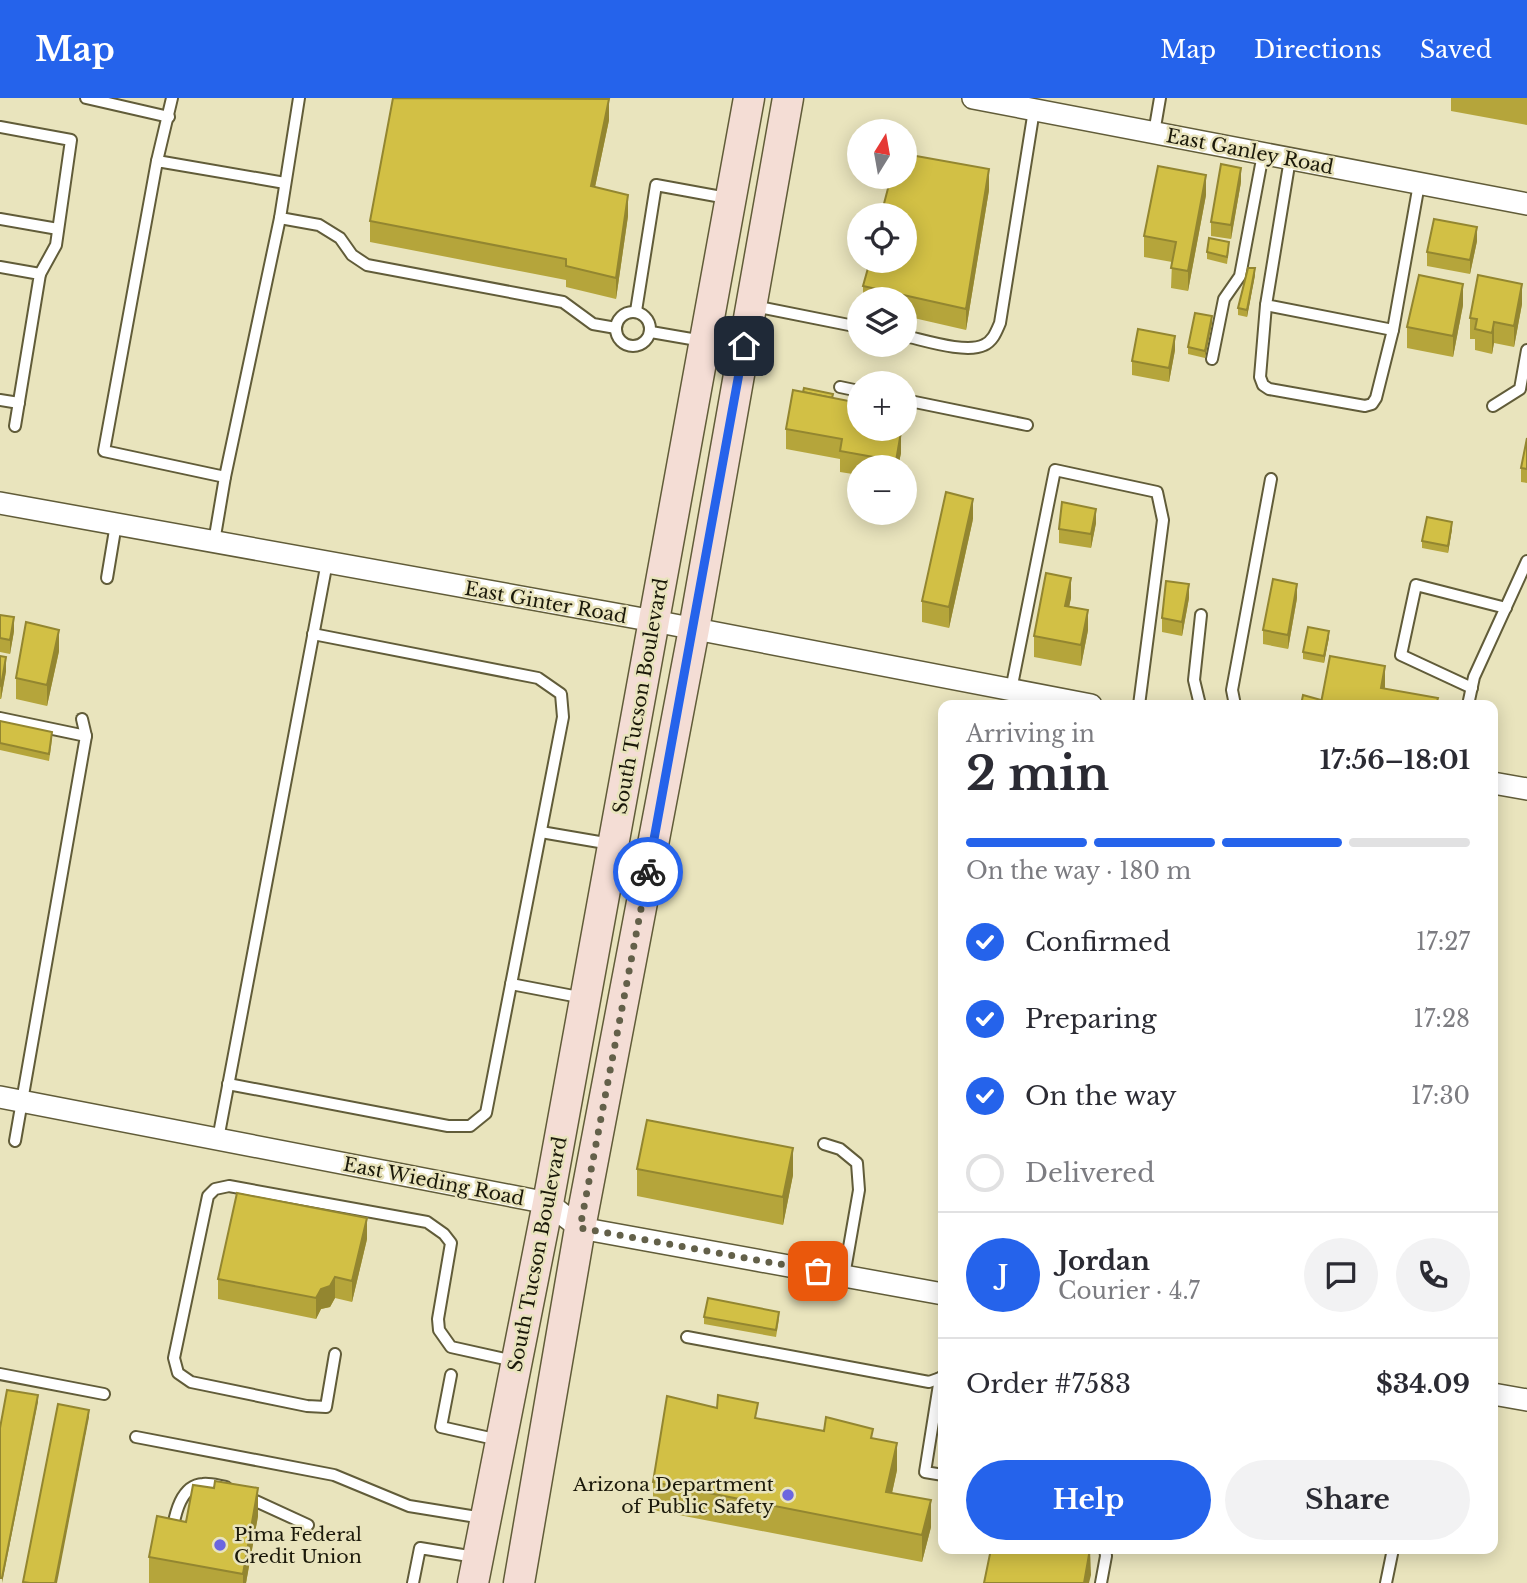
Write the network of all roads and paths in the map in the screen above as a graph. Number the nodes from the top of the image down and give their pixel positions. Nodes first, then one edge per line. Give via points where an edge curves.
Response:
1 (86, 98) edge
2 (172, 98) edge
3 (299, 98) edge
4 (748, 98) edge
5 (788, 98) edge
6 (973, 98) edge
7 (1160, 98) edge
8 (1034, 110) junction
9 (169, 117) junction
10 (0, 127) edge
11 (1154, 133) junction
12 (1263, 154) junction
13 (1290, 159) junction
14 (157, 161) junction
15 (285, 183) junction
16 (1419, 184) junction
17 (730, 198) junction
18 (1527, 204) edge
19 (280, 218) junction
20 (0, 219) edge
21 (58, 229) junction
22 (0, 267) edge
23 (40, 274) junction
24 (1266, 305) junction
25 (751, 306) junction
26 (636, 311) junction
27 (847, 325) edge
28 (616, 328) junction
29 (1393, 330) junction
30 (651, 332) junction
31 (917, 338) edge
32 (704, 342) junction
33 (1527, 350) edge
34 (1212, 359) dead end
35 (840, 387) dead end
36 (847, 388) edge
37 (0, 400) edge
38 (917, 402) edge
39 (19, 403) junction
40 (1493, 406) dead end
41 (1027, 425) dead end
42 (15, 426) dead end
43 (226, 477) junction
44 (1271, 480) dead end
45 (0, 503) edge
46 (117, 524) junction
47 (214, 542) junction
48 (1527, 561) edge
49 (327, 562) junction
50 (107, 578) dead end
51 (1506, 608) junction
52 (1201, 615) dead end
53 (654, 621) junction
54 (694, 629) junction
55 (313, 634) junction
56 (1472, 688) junction
57 (1011, 690) junction
58 (1064, 700) edge
59 (1140, 700) edge
60 (1199, 700) edge
61 (1235, 700) edge
62 (1469, 700) edge
63 (0, 718) edge
64 (82, 719) dead end
65 (86, 736) junction
66 (1498, 784) edge
67 (1527, 789) edge
68 (541, 832) junction
69 (613, 845) junction
70 (511, 984) junction
71 (586, 998) junction
72 (228, 1084) junction
73 (0, 1097) edge
74 (21, 1101) junction
75 (218, 1139) junction
76 (15, 1141) dead end
77 (824, 1144) dead end
78 (548, 1203) junction
79 (580, 1228) junction
80 (844, 1276) junction
81 (938, 1293) edge
82 (687, 1337) dead end
83 (335, 1354) dead end
84 (517, 1362) junction
85 (0, 1374) edge
86 (451, 1375) dead end
87 (938, 1379) edge
88 (104, 1394) dead end
89 (1498, 1395) edge
90 (938, 1400) edge
91 (1527, 1400) edge
92 (136, 1437) dead end
93 (501, 1440) junction
94 (938, 1474) edge
95 (486, 1518) junction
96 (308, 1525) dead end
97 (170, 1546) edge
98 (1106, 1554) edge
99 (1391, 1554) edge
100 (476, 1570) edge
101 (413, 1583) edge
102 (519, 1583) edge
103 (1101, 1583) edge
104 (1386, 1583) edge

1 - 9 lane
2 - 9 lane
3 - 15 lane
4 - 17 main road, South Tucson Boulevard
5 - 25 main road, South Tucson Boulevard
6 - 8 street, East Ganley Road
7 - 11 lane
8 - 11 street, East Ganley Road
8 - 31 lane via 994,337 974,348
9 - 14 lane
10 - 21 lane via 71,140
11 - 12 street, East Ganley Road
12 - 13 street, East Ganley Road
12 - 34 lane via 1240,276 1224,299
13 - 16 street, East Ganley Road
13 - 24 lane
14 - 15 lane
14 - 43 lane via 104,451
15 - 19 lane
16 - 18 street, East Ganley Road
16 - 29 lane
17 - 26 lane via 656,185
17 - 32 main road, South Tucson Boulevard
19 - 28 lane via 319,225 367,265 563,302 593,324
19 - 43 lane
20 - 21 lane
21 - 23 lane via 56,245
22 - 23 lane
23 - 39 lane
24 - 29 lane
24 - 29 lane via 1260,377 1269,389 1372,404
25 - 27 lane
25 - 54 main road, South Tucson Boulevard
26 - 28 lane via 623,314
26 - 30 lane via 649,320
28 - 30 lane via 619,339 634,346 645,342
30 - 32 lane
32 - 53 main road, South Tucson Boulevard
33 - 40 lane via 1520,389
35 - 36 lane
37 - 39 lane
38 - 41 lane
39 - 42 lane
43 - 47 lane
44 - 61 lane via 1232,690
45 - 46 street, East Ginter Road
46 - 47 street, East Ginter Road
46 - 50 lane
47 - 49 street, East Ginter Road
48 - 51 lane
49 - 53 street, East Ginter Road
49 - 55 lane
51 - 56 lane
51 - 56 lane via 1416,585 1401,655
52 - 60 lane via 1195,680
53 - 54 street, East Ginter Road
53 - 69 main road, South Tucson Boulevard
54 - 57 street, East Ginter Road
54 - 79 main road, South Tucson Boulevard
55 - 68 lane via 538,678 561,694 563,717
55 - 72 lane
56 - 62 lane
57 - 58 street, East Ginter Road
57 - 59 lane via 1055,470 1157,492 1163,520
63 - 65 lane
64 - 65 lane
65 - 74 lane
66 - 67 street
68 - 69 lane
68 - 70 lane
69 - 71 main road, South Tucson Boulevard
70 - 71 lane
70 - 72 lane via 486,1113 470,1126 448,1126
71 - 78 main road, South Tucson Boulevard
72 - 75 lane
73 - 74 street, East Wieding Road
74 - 75 street, East Wieding Road
74 - 76 lane
75 - 78 street, East Wieding Road
77 - 80 lane via 840,1149 857,1163 859,1190
78 - 79 street, East Wieding Road
78 - 84 main road, South Tucson Boulevard
79 - 80 street, East Wieding Road
79 - 102 main road, South Tucson Boulevard
80 - 81 street, East Wieding Road
82 - 87 lane via 929,1382
83 - 84 lane via 326,1407 191,1382 178,1373 174,1358 208,1196 215,1189 229,1186 427,1222 452,1242 439,1330 451,1346
84 - 93 main road, South Tucson Boulevard
85 - 88 lane
86 - 93 lane via 441,1427
89 - 91 street
90 - 94 lane via 925,1472
92 - 95 lane via 334,1475 409,1506
93 - 95 main road, South Tucson Boulevard
95 - 100 main road, South Tucson Boulevard
96 - 97 lane via 227,1487 201,1484 184,1493
98 - 103 lane
99 - 104 lane
100 - 101 lane via 419,1548

